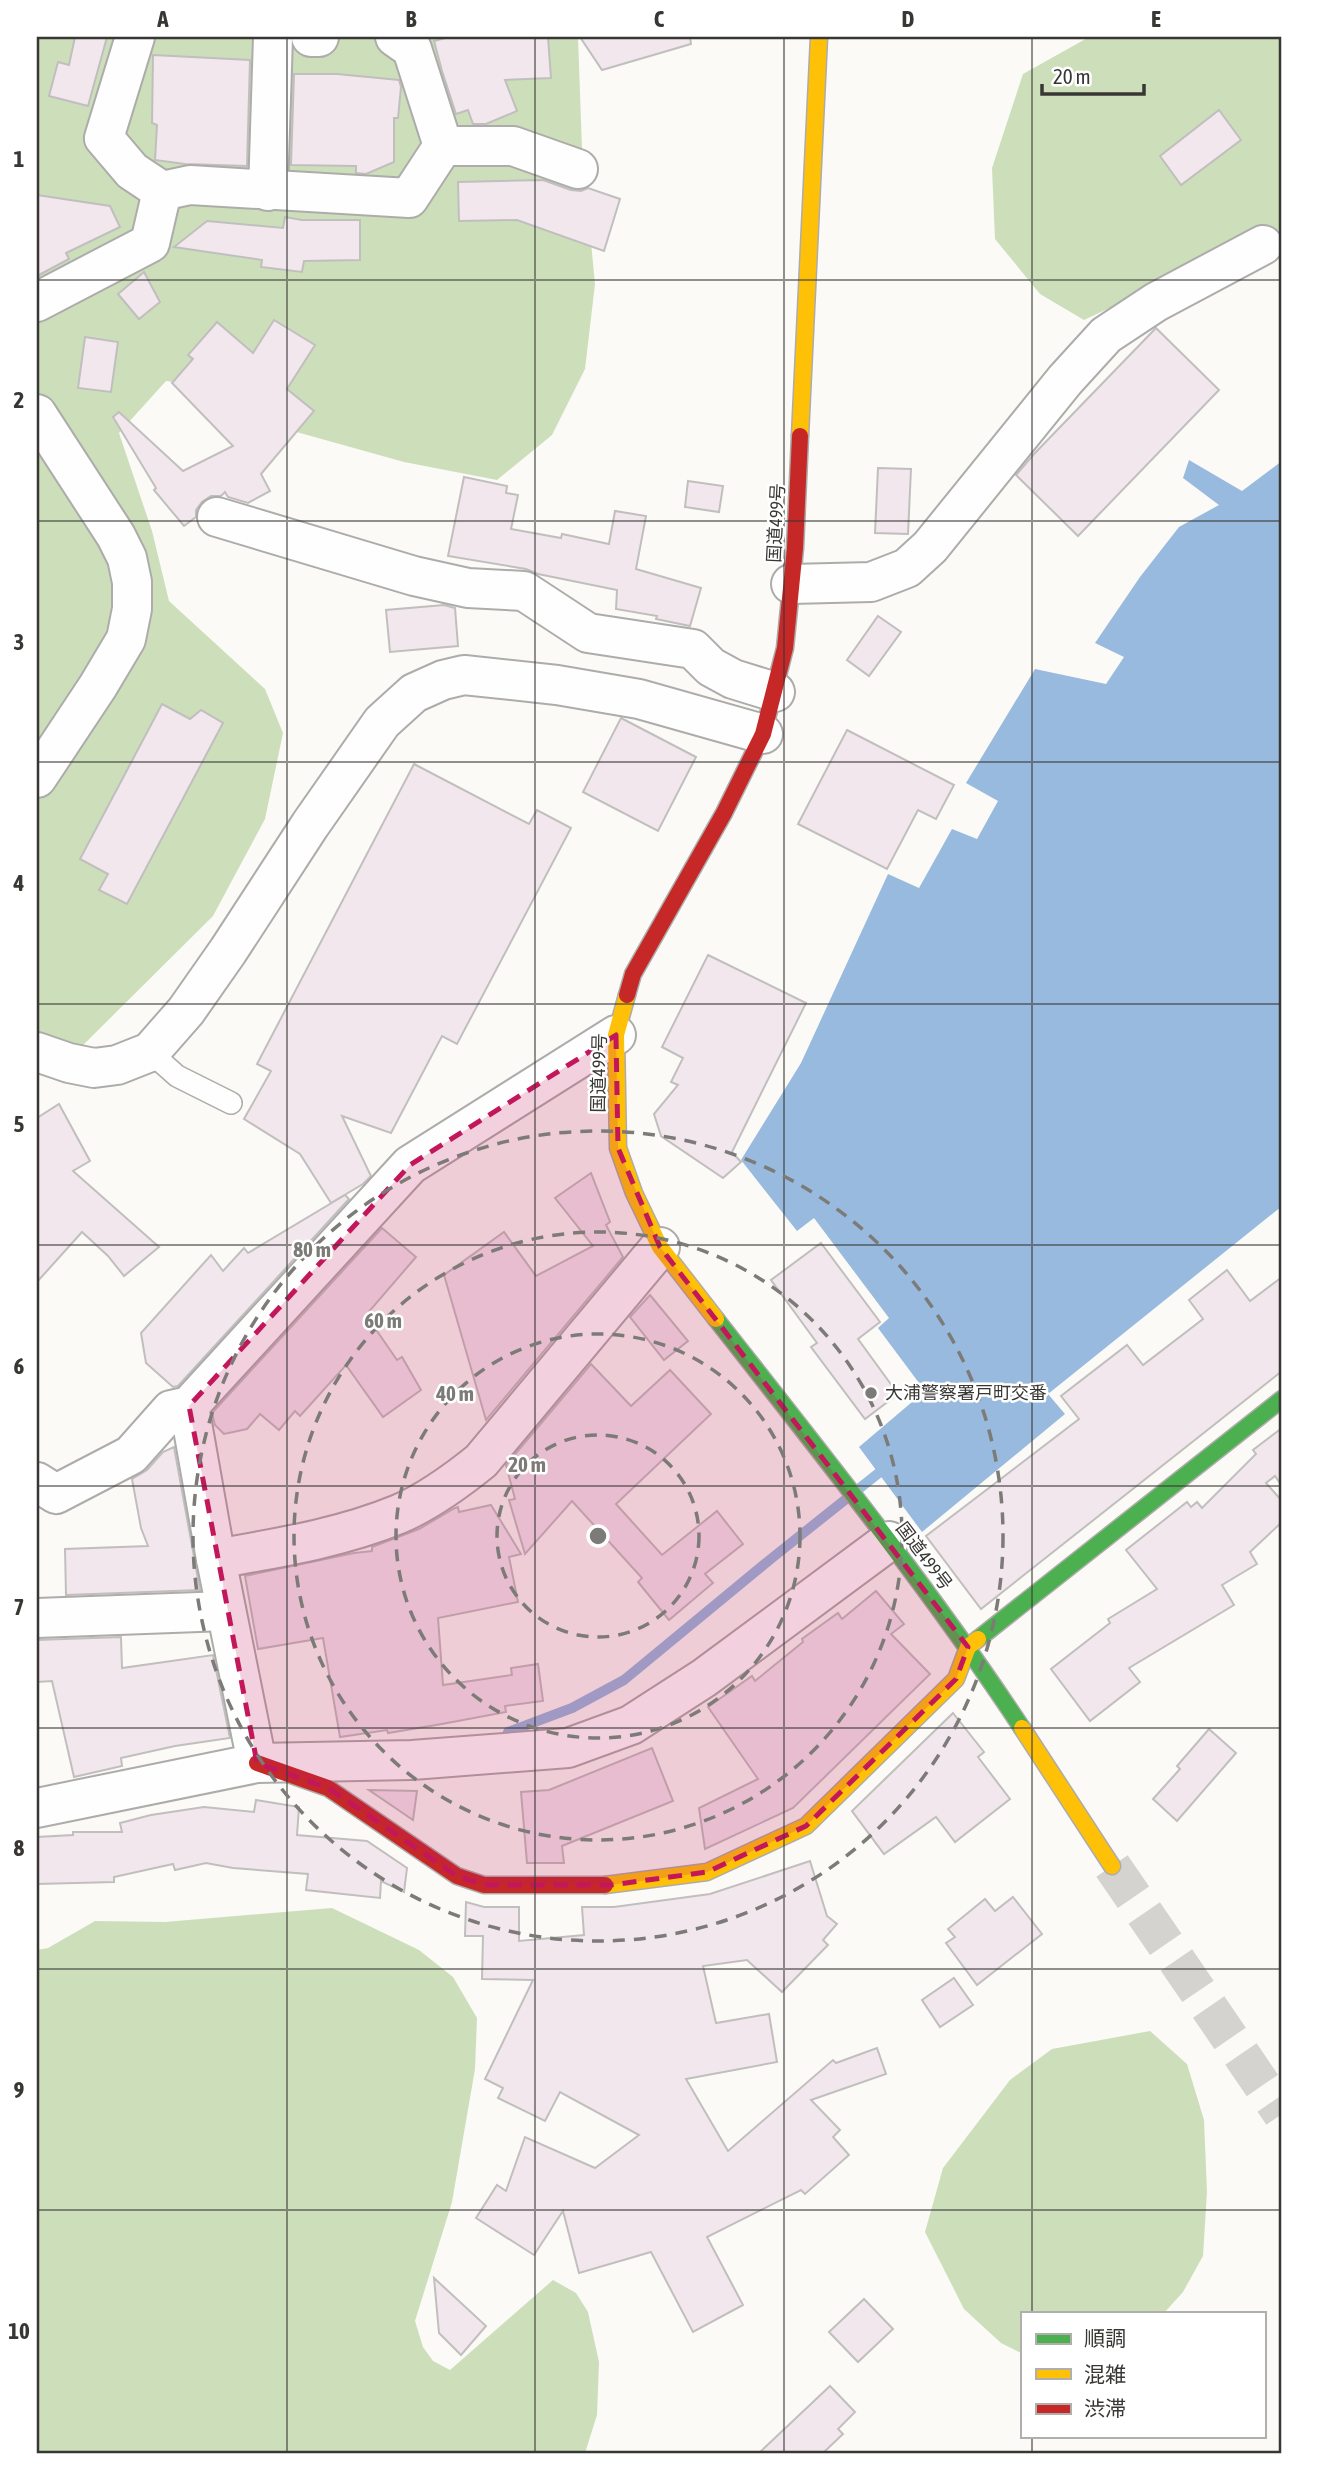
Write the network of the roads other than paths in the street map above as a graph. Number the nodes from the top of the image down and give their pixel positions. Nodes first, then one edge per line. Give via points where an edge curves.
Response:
1 (135, 37) edge
2 (273, 37) edge
3 (311, 37) edge
4 (319, 37) edge
5 (395, 37) edge
6 (819, 37) edge
7 (443, 146) junction
8 (578, 169) dead end
9 (162, 191) junction
10 (268, 191) junction
11 (1263, 245) dead end
12 (37, 302) edge
13 (37, 414) edge
14 (217, 517) dead end
15 (791, 584) junction
16 (775, 692) junction
17 (763, 734) junction
18 (37, 778) edge
19 (616, 1035) junction
20 (37, 1052) edge
21 (150, 1052) junction
22 (231, 1103) dead end
23 (660, 1247) junction
24 (1282, 1399) edge
25 (190, 1406) junction
26 (37, 1482) edge
27 (889, 1541) junction
28 (216, 1559) junction
29 (226, 1611) junction
30 (37, 1618) edge
31 (968, 1647) junction
32 (257, 1763) junction
33 (37, 1808) edge
34 (1112, 1866) tunnel mouth

1 - 9 street via 104,138 132,171
2 - 10 street
3 - 4 street
5 - 7 street via 412,49
6 - 15 main road, 国道499号
7 - 8 street via 513,146
7 - 10 street via 409,198
9 - 10 street via 190,185
9 - 12 street via 150,243
11 - 15 street via 1156,302 1106,335 930,547 907,568 870,582
13 - 18 street via 117,536 132,582 132,609 126,639
14 - 16 street via 414,576 468,588 524,591 588,633 693,649 711,667 733,679
15 - 16 main road, 国道499号
16 - 17 main road, 国道499号
17 - 19 main road, 国道499号 via 633,974
17 - 21 street via 639,699 557,685 464,675 414,693 382,722 186,1011
19 - 23 main road, 国道499号 via 618,1148
19 - 25 street via 410,1165
20 - 21 street via 94,1068
21 - 22 lane via 177,1076
23 - 27 main road, 国道499号
23 - 28 street via 481,1461 448,1488 393,1516 310,1541
24 - 31 main road
25 - 26 street via 171,1410 131,1455 55,1494
25 - 28 street
27 - 31 main road, 国道499号
27 - 32 street via 694,1685 631,1725 568,1748 412,1760
28 - 29 street
29 - 30 street
29 - 32 street
31 - 32 main road via 956,1679 806,1826 707,1872 611,1885 484,1885 457,1876 328,1788
31 - 34 main road, 国道499号
32 - 33 street

